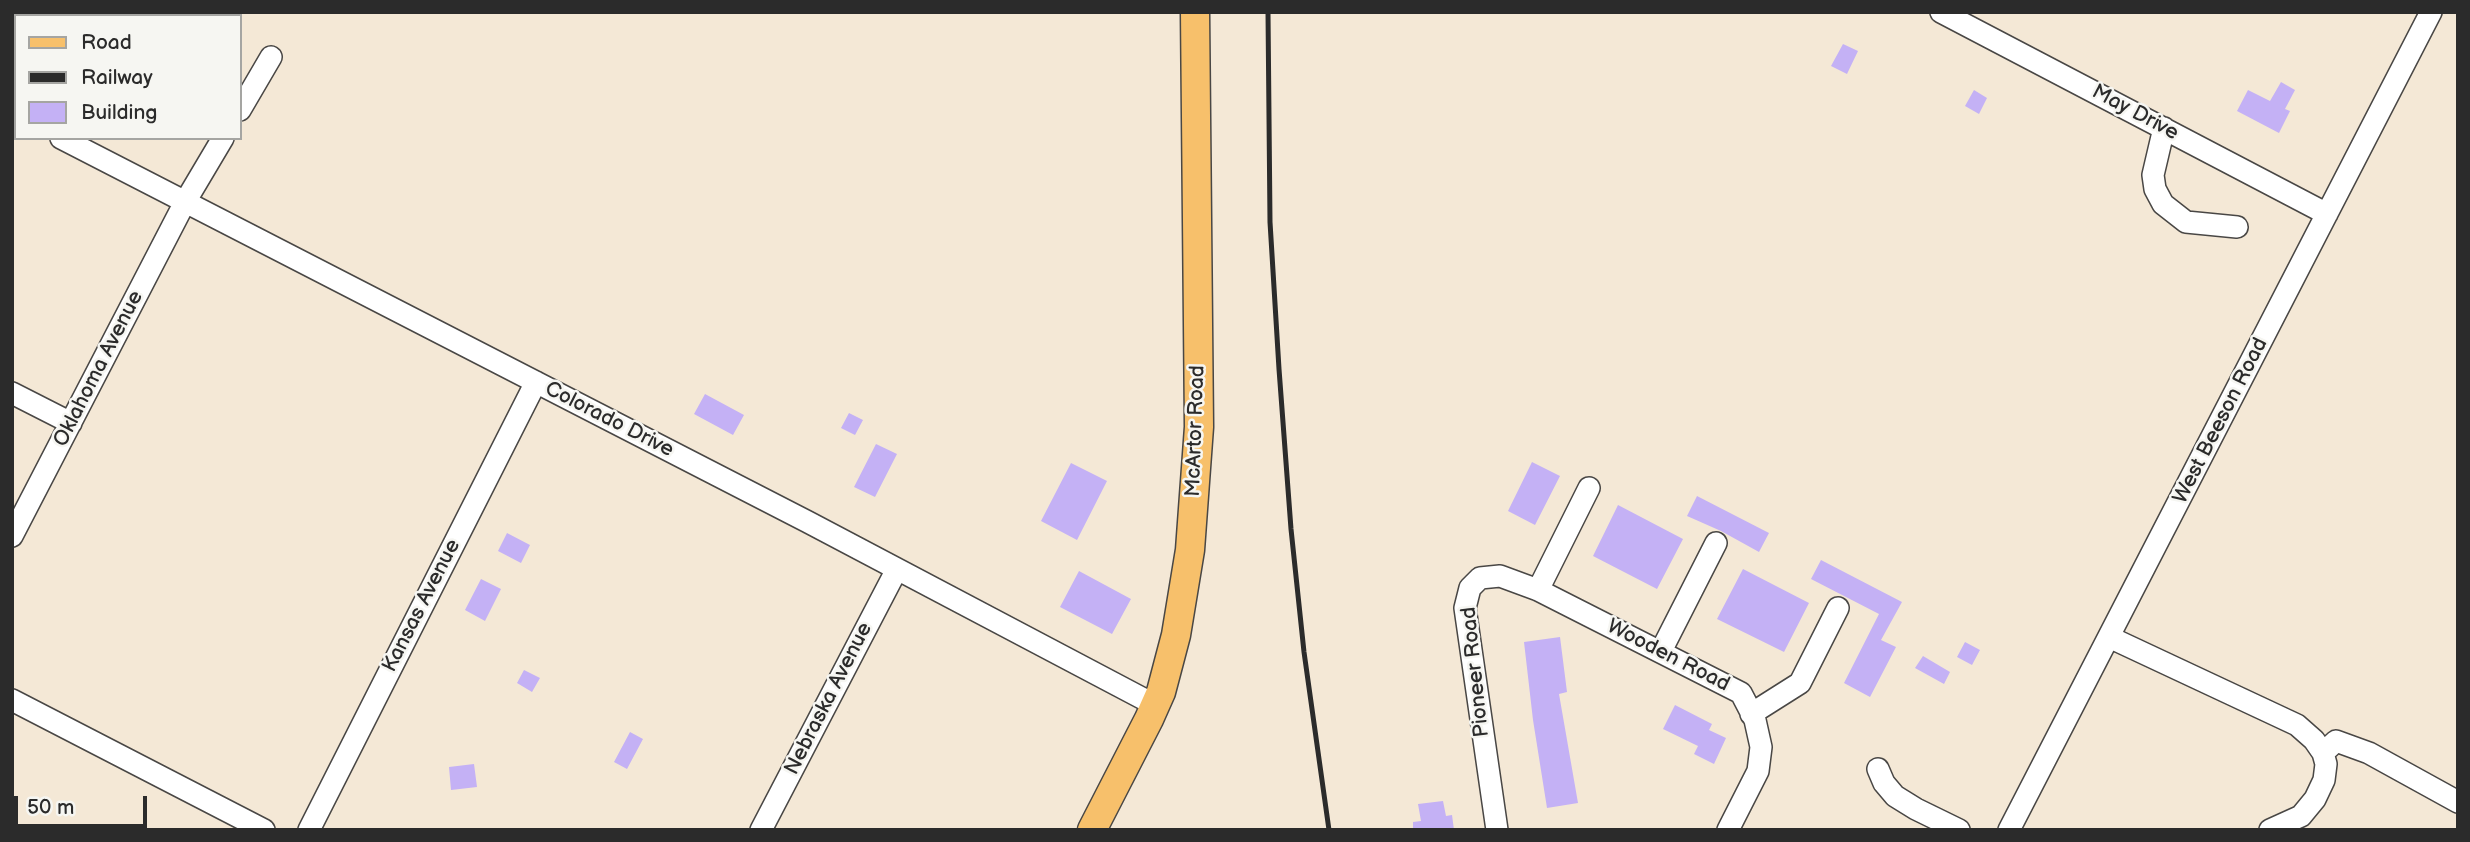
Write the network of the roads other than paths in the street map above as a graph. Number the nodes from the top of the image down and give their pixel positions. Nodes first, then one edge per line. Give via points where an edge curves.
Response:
1 (1195, 12) edge
2 (1941, 12) edge
3 (2431, 12) edge
4 (271, 57) dead end
5 (242, 107) edge
6 (2164, 128) junction
7 (65, 140) edge
8 (222, 140) edge
9 (185, 202) junction
10 (2327, 214) junction
11 (2237, 227) dead end
12 (536, 382) junction
13 (12, 393) edge
14 (71, 423) junction
15 (1589, 488) dead end
16 (12, 536) edge
17 (1716, 543) dead end
18 (897, 569) junction
19 (1538, 590) junction
20 (1838, 608) dead end
21 (2109, 637) junction
22 (1661, 651) junction
23 (12, 700) edge
24 (1155, 705) junction
25 (1751, 714) junction
26 (2323, 753) junction
27 (1878, 769) dead end
28 (2458, 802) edge
29 (264, 830) edge
30 (309, 830) edge
31 (761, 830) edge
32 (1092, 830) edge
33 (1497, 830) edge
34 (1728, 830) edge
35 (1959, 830) edge
36 (2009, 830) edge
37 (2270, 830) edge

1 - 24 main road, McArtor Road via 1199,427 1188,562 1176,635
2 - 6 street, May Drive
3 - 10 street, West Beeson Road
4 - 5 street
6 - 10 street, May Drive
6 - 11 street via 2153,176 2162,204 2186,222
7 - 9 street, Colorado Drive
8 - 9 street, Oklahoma Avenue
9 - 12 street, Colorado Drive
9 - 14 street, Oklahoma Avenue
10 - 21 street, West Beeson Road
12 - 18 street, Colorado Drive
12 - 30 street, Kansas Avenue
13 - 14 street
14 - 16 street, Oklahoma Avenue
15 - 19 street
17 - 22 street
18 - 24 street, Colorado Drive
18 - 31 street, Nebraska Avenue
19 - 22 street, Wooden Road
19 - 33 street, Pioneer Road via 1500,576 1480,578 1470,588 1465,608
20 - 25 street via 1800,683
21 - 26 street via 2297,725
21 - 36 street, West Beeson Road
22 - 25 street, Wooden Road via 1741,693
23 - 29 street
24 - 32 main road, McArtor Road
25 - 34 street, Wooden Road via 1761,747 1758,771
26 - 28 street via 2336,741 2369,753
26 - 37 street via 2326,764 2315,800 2301,816
27 - 35 street via 1895,796

